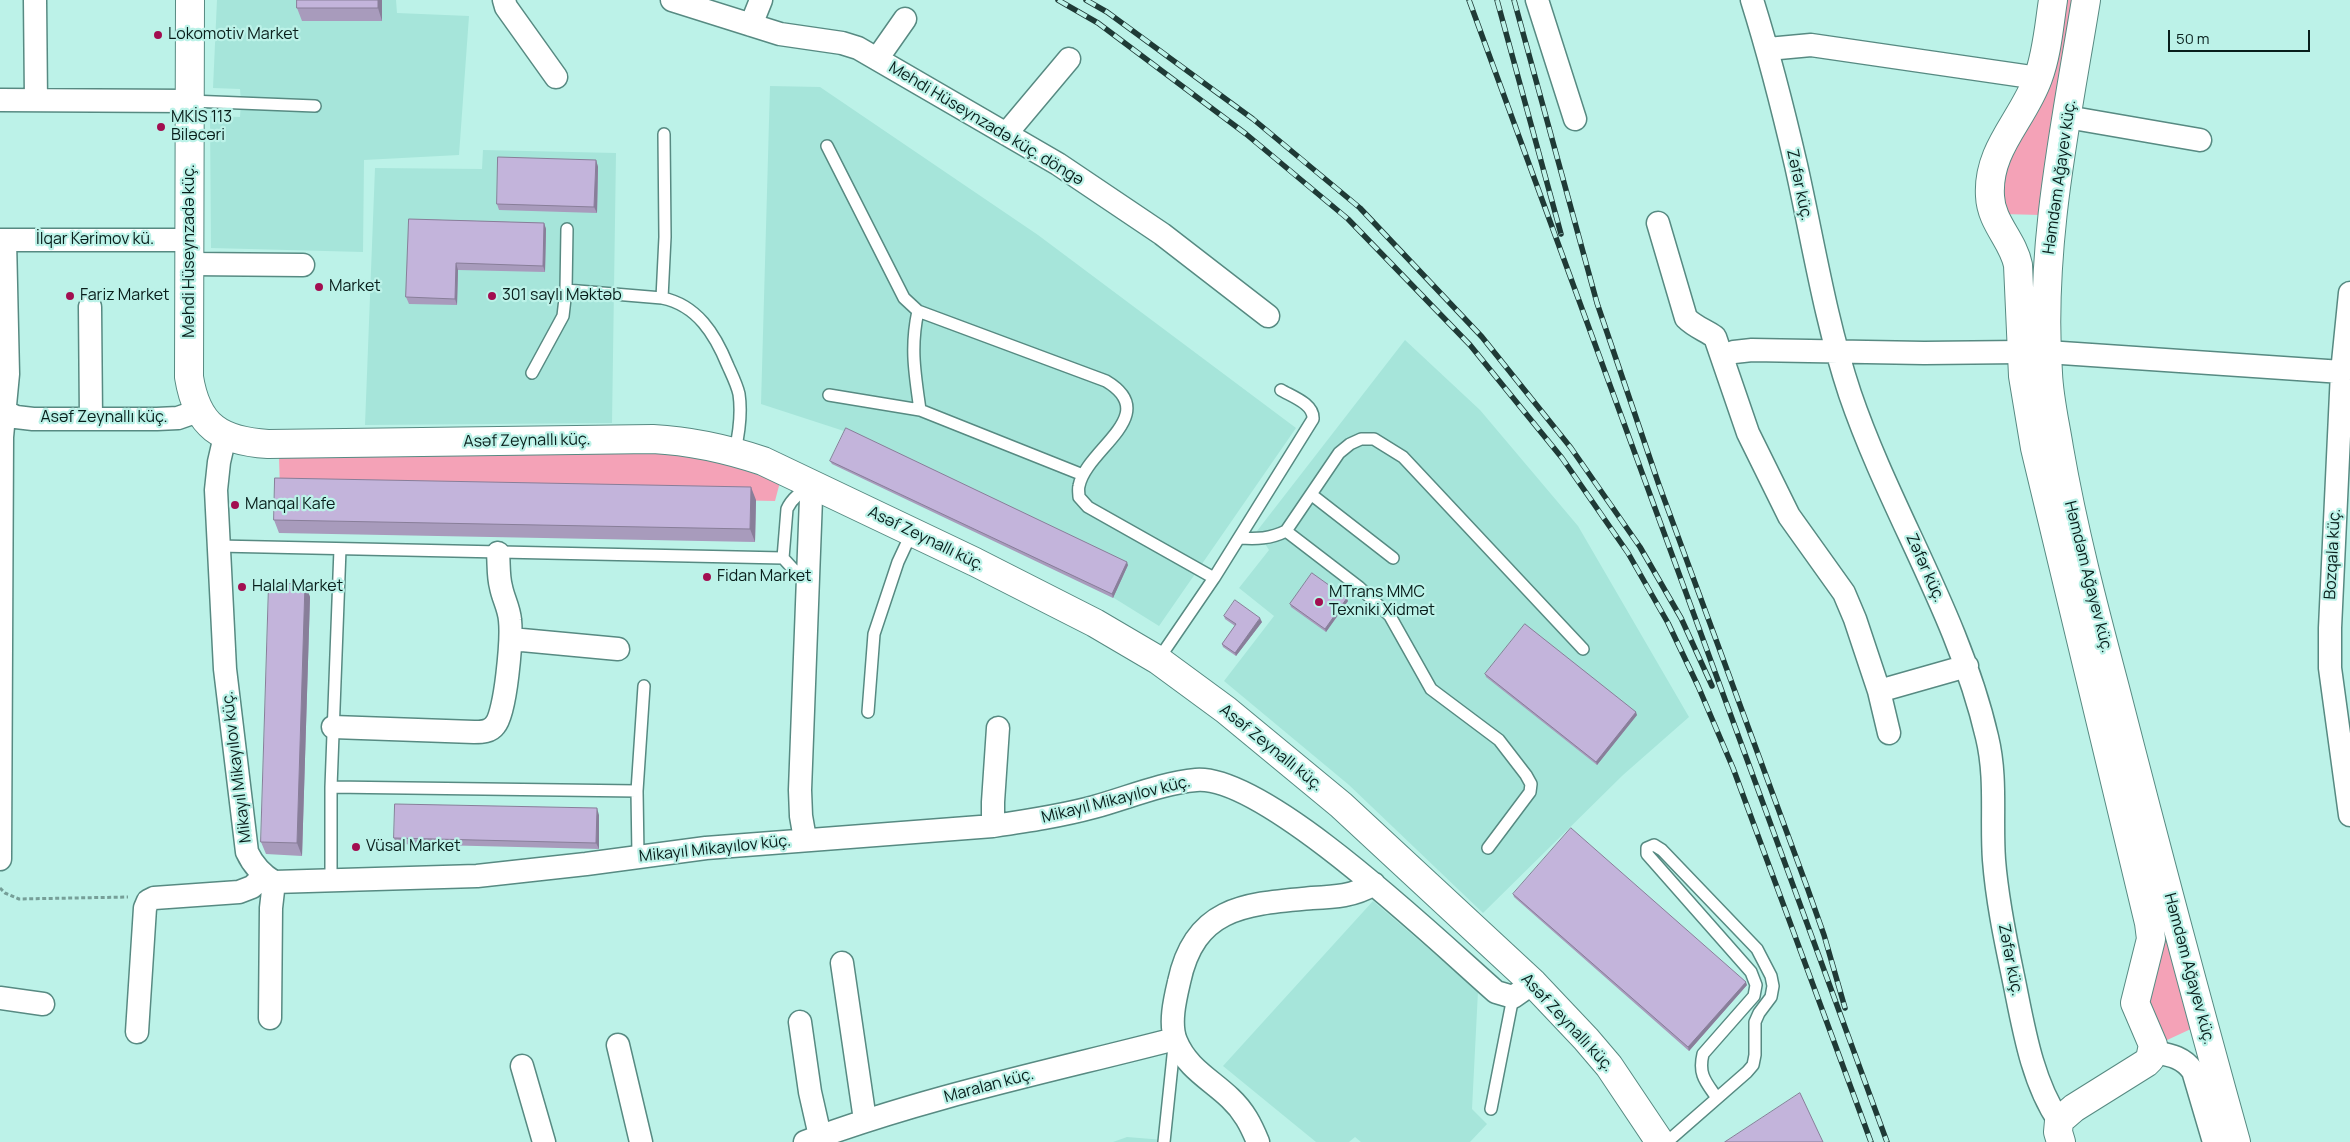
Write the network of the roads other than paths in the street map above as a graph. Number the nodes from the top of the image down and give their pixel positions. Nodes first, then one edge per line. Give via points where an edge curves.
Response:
1 (35, 0) edge
2 (190, 0) edge
3 (504, 0) edge
4 (672, 0) edge
5 (761, 0) edge
6 (1537, 0) edge
7 (1752, 0) edge
8 (2053, 0) edge
9 (2086, 0) edge
10 (905, 19) dead end
11 (751, 25) junction
12 (1768, 49) junction
13 (877, 59) junction
14 (1069, 59) dead end
15 (556, 77) dead end
16 (2038, 78) junction
17 (0, 100) edge
18 (36, 100) junction
19 (190, 101) junction
20 (315, 106) dead end
21 (2067, 116) junction
22 (1575, 118) dead end
23 (664, 134) dead end
24 (1006, 134) junction
25 (2200, 140) dead end
26 (827, 146) dead end
27 (1658, 222) dead end
28 (567, 229) dead end
29 (2, 240) edge
30 (190, 252) junction
31 (303, 265) dead end
32 (566, 290) junction
33 (2350, 293) edge
34 (662, 298) junction
35 (90, 307) dead end
36 (918, 311) junction
37 (1268, 316) dead end
38 (2034, 352) junction
39 (1839, 353) junction
40 (1722, 357) junction
41 (532, 372) dead end
42 (2342, 372) junction
43 (1281, 390) dead end
44 (829, 395) dead end
45 (2, 410) edge
46 (920, 410) junction
47 (198, 411) junction
48 (91, 419) junction
49 (225, 436) junction
50 (735, 452) junction
51 (1083, 475) junction
52 (813, 485) junction
53 (1312, 495) junction
54 (1286, 531) junction
55 (912, 532) junction
56 (1239, 538) junction
57 (218, 546) junction
58 (340, 549) junction
59 (498, 553) junction
60 (783, 558) junction
61 (1393, 558) dead end
62 (808, 575) junction
63 (1214, 578) junction
64 (510, 639) junction
65 (618, 649) dead end
66 (1583, 649) dead end
67 (1158, 660) junction
68 (1967, 666) junction
69 (644, 686) dead end
70 (1879, 691) junction
71 (868, 712) dead end
72 (333, 727) junction
73 (998, 728) dead end
74 (1889, 733) dead end
75 (331, 787) junction
76 (637, 791) junction
77 (2350, 814) edge
78 (993, 826) junction
79 (806, 840) junction
80 (1488, 848) dead end
81 (638, 856) junction
82 (0, 859) edge
83 (269, 879) junction
84 (331, 881) junction
85 (1374, 884) junction
86 (842, 963) dead end
87 (1523, 990) junction
88 (0, 998) edge
89 (43, 1004) dead end
90 (270, 1018) dead end
91 (800, 1022) dead end
92 (137, 1032) dead end
93 (1175, 1039) junction
94 (618, 1045) dead end
95 (2153, 1052) junction
96 (522, 1066) dead end
97 (1717, 1098) junction
98 (1491, 1109) dead end
99 (865, 1120) junction
100 (2060, 1132) edge
101 (813, 1139) edge
102 (544, 1142) edge
103 (641, 1142) edge
104 (1164, 1142) edge
105 (1258, 1142) edge
106 (1660, 1142) edge
107 (1667, 1142) edge
108 (2214, 1142) edge
109 (2236, 1142) edge

1 - 18 street
2 - 19 street, Mehdi Hüseynzadə küç.
3 - 15 street
4 - 11 street, Mehdi Hüseynzadə küç. döngə
5 - 11 street
6 - 22 street
7 - 12 street, Zəfər küç.
8 - 16 street
9 - 21 street, Həmdəm Ağayev küç.
10 - 13 street
11 - 13 street, Mehdi Hüseynzadə küç. döngə via 801,38 842,43
12 - 16 street via 1811,45
12 - 39 street, Zəfər küç. via 1812,249
13 - 24 street, Mehdi Hüseynzadə küç. döngə
14 - 24 street
16 - 38 street via 1994,158 1990,196 1995,220 2016,254
17 - 18 street
18 - 19 street
19 - 20 lane
19 - 30 street, Mehdi Hüseynzadə küç.
21 - 25 street
21 - 38 street, Həmdəm Ağayev küç. via 2050,228 2048,273
23 - 34 lane
24 - 37 street, Mehdi Hüseynzadə küç. döngə via 1058,164 1162,234
26 - 36 lane via 904,298
27 - 40 street via 1686,318 1714,337
28 - 32 lane
29 - 30 street, İlqar Kərimov kü.
29 - 45 street via 8,374
30 - 31 street, İlqar Kərimov kü.
30 - 47 street, Mehdi Hüseynzadə küç. via 189,377
32 - 34 lane
32 - 41 lane via 563,316
33 - 42 street, Bozqala küç.
34 - 50 lane via 692,310 722,350 739,394 740,428
35 - 48 street
36 - 46 lane via 913,346
36 - 51 lane via 1120,390 1127,410 1124,423
38 - 39 street
38 - 42 street
38 - 95 street via 2029,414 2044,489 2150,922 2150,939 2135,1003 2151,1038
38 - 109 street, Həmdəm Ağayev küç. via 2049,390 2083,565
39 - 40 street via 1752,350
39 - 68 street, Zəfər küç. via 1866,436
40 - 70 street via 1748,432 1790,516 1844,593
42 - 77 street, Bozqala küç. via 2331,572 2330,668
43 - 56 lane via 1310,407 1313,419
44 - 46 lane
45 - 48 street, Asəf Zeynallı küç. via 16,417
45 - 82 street
46 - 51 lane
47 - 48 street, Asəf Zeynallı küç. via 178,418
47 - 49 street, Asəf Zeynallı küç.
49 - 50 street, Asəf Zeynallı küç. via 243,442 268,444 653,439 683,440
49 - 57 street, Mikayıl Mikayılov küç. via 217,478
50 - 52 street, Asəf Zeynallı küç. via 763,461
51 - 63 lane via 1078,486 1079,497 1088,507
52 - 55 street, Asəf Zeynallı küç.
52 - 60 lane via 790,502 785,520
52 - 62 street
53 - 54 lane
53 - 61 lane
53 - 66 lane via 1339,453 1350,444 1374,438 1387,445 1403,457
54 - 56 lane via 1264,539
54 - 80 lane via 1390,616 1431,689 1499,740 1526,775 1531,784 1530,792
55 - 67 street, Asəf Zeynallı küç. via 1087,619
55 - 71 lane via 898,562 874,634
56 - 63 lane
57 - 58 lane
57 - 83 street, Mikayıl Mikayılov küç. via 225,669 244,835 252,863
58 - 59 lane
58 - 72 lane
59 - 60 lane
59 - 64 street via 501,588 508,606
60 - 62 lane via 794,570
62 - 79 street via 800,790
63 - 67 lane
64 - 65 street
64 - 72 street via 504,703 499,720 486,731
67 - 87 street, Asəf Zeynallı küç. via 1226,710 1341,805
68 - 70 street
68 - 100 street, Zəfər küç. via 1991,758 1994,858 2024,1031
69 - 76 lane
70 - 74 street
72 - 75 lane
73 - 78 street
75 - 76 lane
75 - 84 lane
76 - 81 lane
78 - 79 street, Mikayıl Mikayılov küç.
78 - 85 street, Mikayıl Mikayılov küç. via 1055,816 1177,783 1215,781 1231,786 1268,807 1336,853
79 - 81 street, Mikayıl Mikayılov küç.
81 - 84 street, Mikayıl Mikayılov küç. via 477,876
83 - 84 street, Mikayıl Mikayılov küç.
83 - 90 street
83 - 92 street via 238,892 148,901
85 - 87 street, Mikayıl Mikayılov küç. via 1496,992
85 - 93 street via 1347,896 1269,902 1230,913 1206,926 1193,941 1183,963 1175,999
86 - 99 street
87 - 98 lane
87 - 106 street, Asəf Zeynallı küç. via 1586,1039 1609,1066
88 - 89 street
91 - 101 street
93 - 99 street, Maralan küç. via 1010,1079
93 - 104 lane
93 - 105 street via 1184,1058 1194,1069 1239,1108 1250,1122
94 - 103 street
95 - 100 street via 2146,1063 2074,1108
95 - 108 street via 2186,1061 2193,1071
96 - 102 street
97 - 97 lane via 1753,1065 1755,1022 1771,997 1771,976 1757,949 1654,845 1647,848 1647,854 1751,972 1756,985 1754,996 1703,1054 1700,1066 1703,1078
97 - 107 lane
99 - 101 street, Maralan küç.

